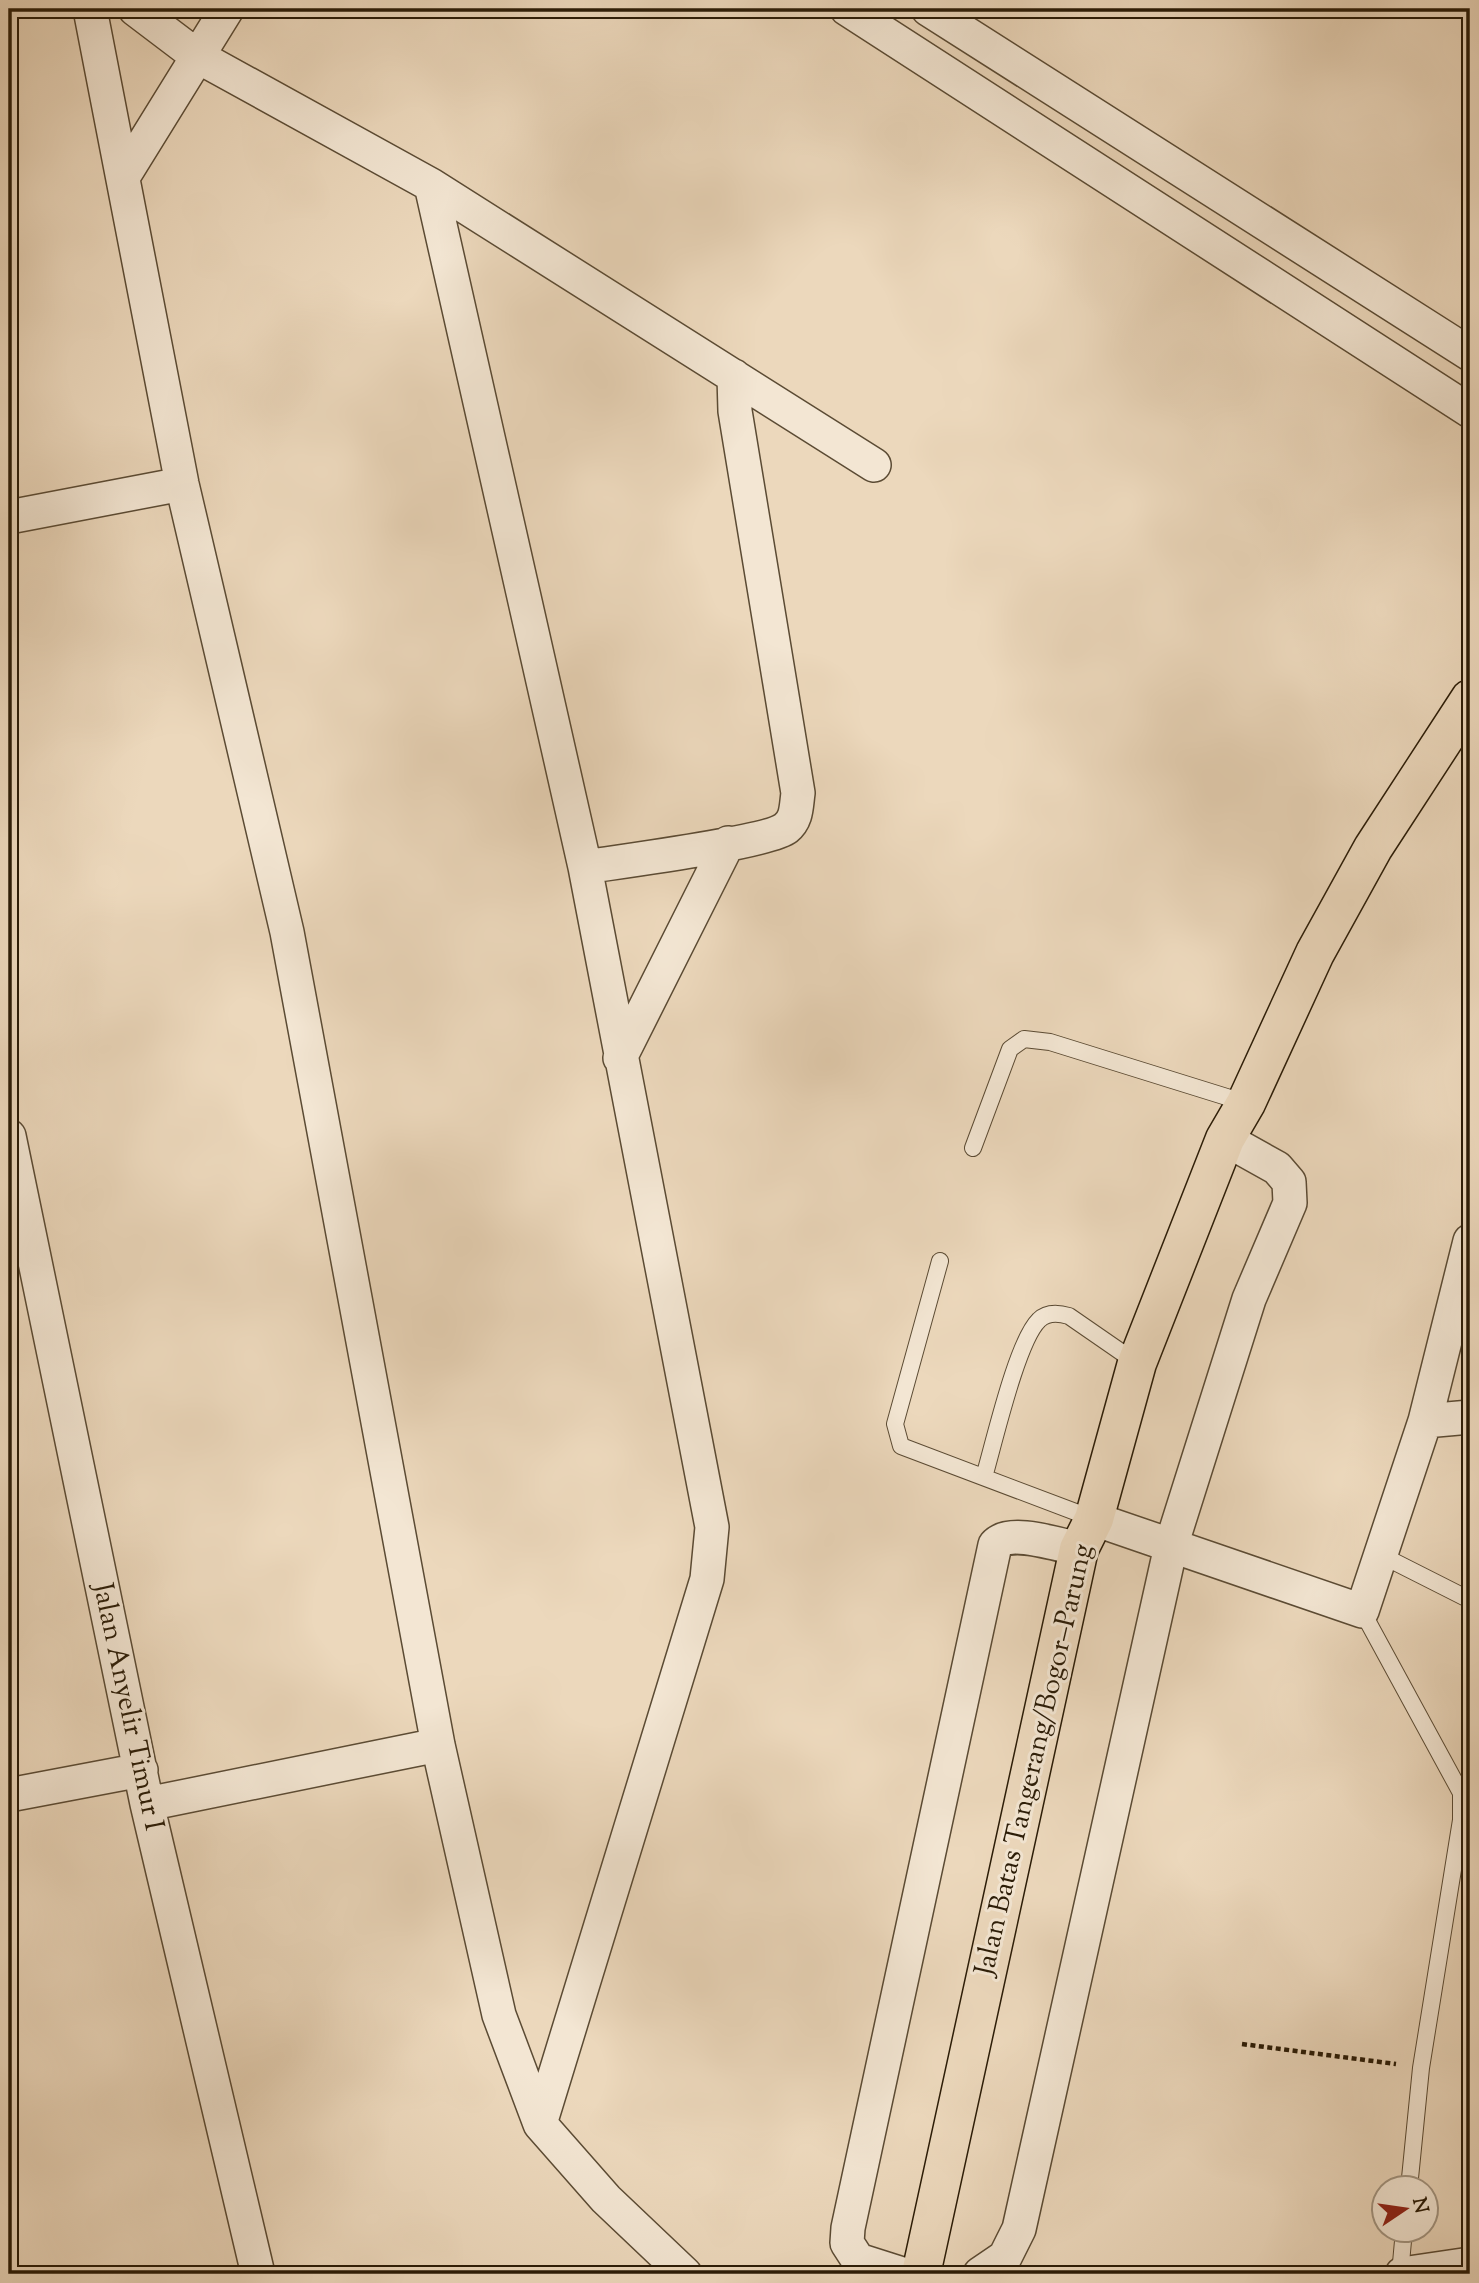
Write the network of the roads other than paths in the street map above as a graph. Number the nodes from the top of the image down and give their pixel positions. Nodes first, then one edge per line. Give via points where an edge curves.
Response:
1 (90, 9) edge
2 (135, 9) edge
3 (227, 9) edge
4 (847, 9) edge
5 (928, 9) edge
6 (197, 56) junction
7 (123, 177) junction
8 (431, 186) junction
9 (1470, 354) edge
10 (734, 376) junction
11 (1470, 411) edge
12 (874, 465) dead end
13 (182, 484) junction
14 (9, 517) edge
15 (1467, 708) edge
16 (728, 843) junction
17 (585, 867) junction
18 (620, 1058) junction
19 (1246, 1103) junction
20 (9, 1136) edge
21 (1225, 1139) junction
22 (973, 1148) dead end
23 (1470, 1241) edge
24 (940, 1261) dead end
25 (1137, 1363) junction
26 (1470, 1416) edge
27 (1425, 1421) junction
28 (984, 1477) junction
29 (1087, 1534) junction
30 (1171, 1546) junction
31 (1380, 1554) junction
32 (1470, 1601) edge
33 (1362, 1611) junction
34 (438, 1745) junction
35 (141, 1770) junction
36 (9, 1796) edge
37 (147, 1804) junction
38 (540, 2124) junction
39 (1410, 2174) edge
40 (1403, 2244) edge
41 (1470, 2264) edge
42 (259, 2272) edge
43 (685, 2274) edge
44 (902, 2274) edge
45 (921, 2274) edge
46 (980, 2274) edge
47 (1401, 2274) edge

1 - 7 street
2 - 6 street
3 - 6 street
4 - 11 street
5 - 9 street
6 - 7 street
6 - 8 street
7 - 13 street
8 - 10 street
8 - 17 street
10 - 12 street
10 - 16 street via 735,411 798,793 794,820 783,830
13 - 14 street
13 - 34 street via 286,932
15 - 19 main road, Jalan Batas Tangerang/Bogor–Parung via 1373,848 1315,953
16 - 17 street
16 - 18 street
17 - 18 street
18 - 38 street via 712,1527 707,1579
19 - 21 main road, Jalan Batas Tangerang/Bogor–Parung
19 - 22 lane via 1050,1042 1024,1039 1010,1049
20 - 35 street, Jalan Anyelir Timur I
21 - 25 main road, Jalan Batas Tangerang/Bogor–Parung
21 - 30 street via 1276,1168 1289,1182 1290,1203 1245,1311
23 - 27 street
24 - 28 lane via 895,1424 901,1446
25 - 28 lane via 1069,1316 1055,1313 1040,1318 1026,1337
25 - 29 main road, Jalan Batas Tangerang/Bogor–Parung
26 - 27 street
27 - 31 street
28 - 29 lane
29 - 30 street
29 - 44 street via 1004,1538 995,1545 848,2228 847,2243 858,2260
29 - 45 main road, Jalan Batas Tangerang/Bogor–Parung
30 - 33 street
30 - 46 street via 1019,2229 1005,2257
31 - 32 lane
31 - 33 street
33 - 39 lane via 1461,1793 1461,1820 1421,2068
34 - 37 street
34 - 38 street via 499,2015
35 - 36 street
35 - 37 street, Jalan Anyelir Timur I
37 - 42 street, Jalan Anyelir Timur I
38 - 43 street via 606,2199
40 - 47 lane
41 - 47 street

